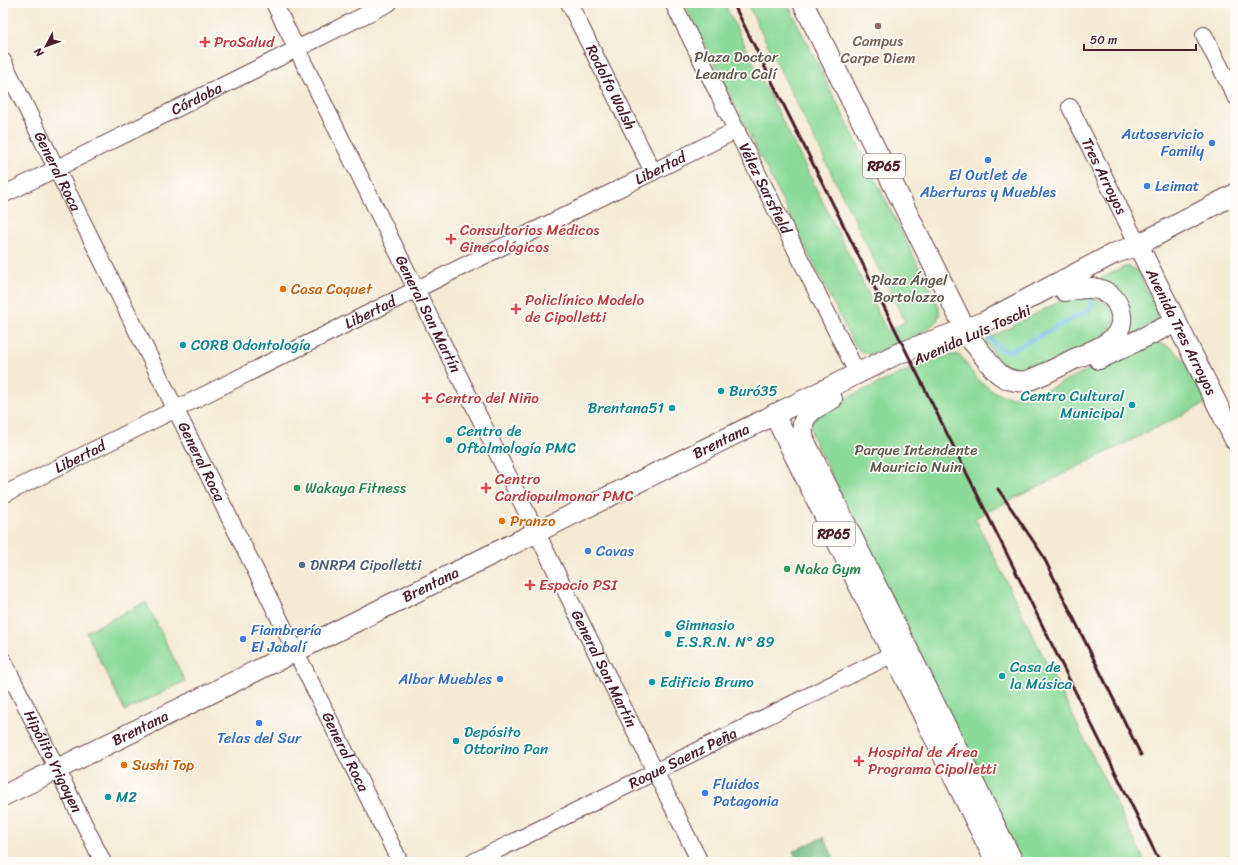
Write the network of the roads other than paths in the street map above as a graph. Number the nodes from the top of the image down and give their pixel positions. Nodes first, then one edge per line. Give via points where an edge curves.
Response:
1 (274, 3) edge
2 (389, 3) edge
3 (569, 3) edge
4 (673, 3) edge
5 (803, 3) edge
6 (1204, 35) dead end
7 (296, 49) junction
8 (3, 61) edge
9 (1235, 96) edge
10 (1070, 107) dead end
11 (737, 130) junction
12 (56, 168) junction
13 (653, 172) junction
14 (1235, 194) edge
15 (3, 195) edge
16 (1138, 246) junction
17 (416, 289) junction
18 (1065, 291) junction
19 (1176, 322) junction
20 (968, 334) junction
21 (858, 373) junction
22 (176, 409) junction
23 (777, 413) junction
24 (1235, 440) edge
25 (3, 495) edge
26 (536, 532) junction
27 (868, 570) junction
28 (296, 651) junction
29 (900, 651) junction
30 (3, 660) edge
31 (57, 769) junction
32 (655, 772) junction
33 (3, 796) edge
34 (103, 862) edge
35 (400, 862) edge
36 (472, 862) edge
37 (700, 862) edge
38 (996, 862) edge
39 (1013, 862) edge

1 - 7 street, General San Martín
2 - 7 street, Córdoba
3 - 13 street, Rodolfo Walsh
4 - 11 street, Vélez Sarsfield
5 - 20 main road, RP65
6 - 9 street
7 - 12 street, Córdoba
7 - 17 street, General San Martín
8 - 12 street, General Roca
10 - 16 street, Tres Arroyos
11 - 13 street, Libertad
11 - 21 street, Vélez Sarsfield
12 - 15 street, Córdoba
12 - 22 street, General Roca
13 - 17 street, Libertad
14 - 16 main road, Avenida Luis Toschi
16 - 18 main road, Avenida Luis Toschi via 1122,262
16 - 19 main road, Avenida Tres Arroyos
16 - 20 main road, Avenida Luis Toschi via 1113,254 988,320
17 - 22 street, Libertad
17 - 26 street, General San Martín
18 - 20 main road, Avenida Luis Toschi / RP65 via 993,329
18 - 20 main road, RP65 via 1094,288 1110,294 1121,315 1120,326 1115,336 1102,346 1036,378 1018,381 996,372
19 - 20 main road via 1025,393 1004,390 984,378 972,361
19 - 24 main road, Avenida Tres Arroyos
20 - 21 main road, Avenida Luis Toschi / RP65 via 906,350
20 - 27 main road, Avenida Luis Toschi / RP65 via 825,403 809,412 804,420 803,432 808,447
21 - 23 main road, Brentana / RP65
22 - 25 street, Libertad
22 - 28 street, General Roca
23 - 26 main road, Brentana
23 - 27 main road via 846,542
23 - 29 main road, RP65
26 - 28 main road, Brentana
26 - 32 street, General San Martín
27 - 29 main road, RP65
28 - 31 main road, Brentana
28 - 35 street, General Roca
29 - 32 street, Roque Saenz Peña
29 - 38 main road, RP65
29 - 39 main road, RP65
30 - 31 street, Hipólito Yrigoyen
31 - 33 main road, Brentana
31 - 34 street, Hipólito Yrigoyen
32 - 36 street, Roque Saenz Peña
32 - 37 street, General San Martín

